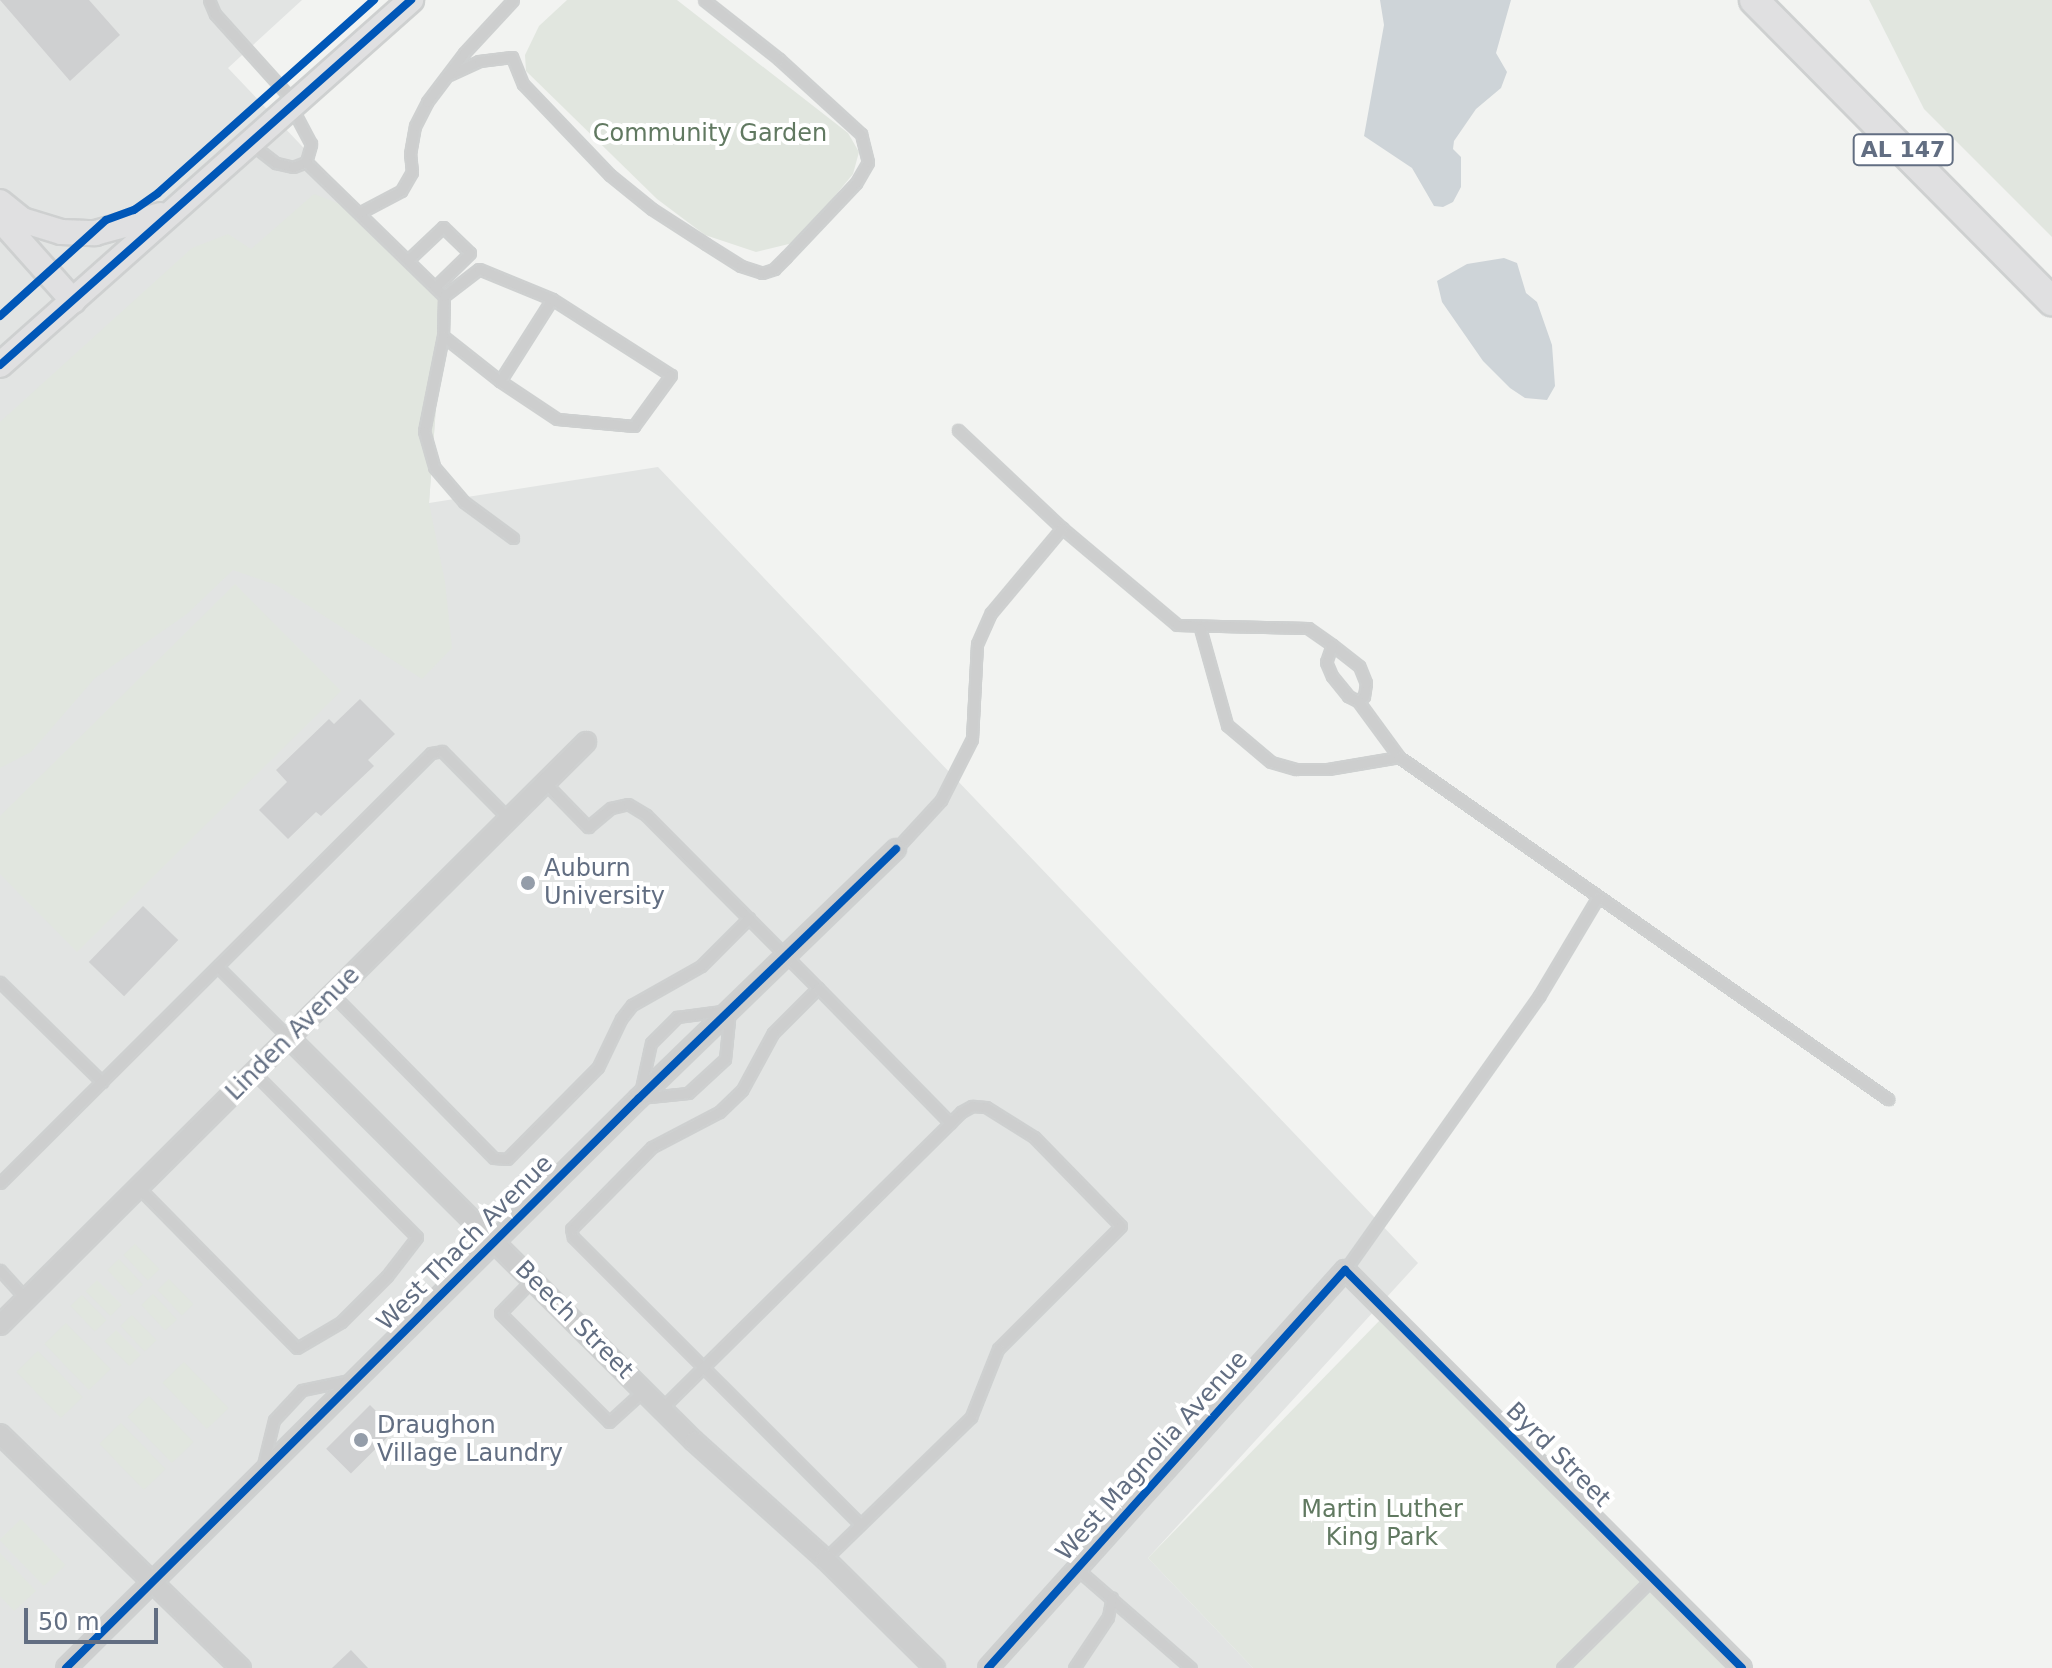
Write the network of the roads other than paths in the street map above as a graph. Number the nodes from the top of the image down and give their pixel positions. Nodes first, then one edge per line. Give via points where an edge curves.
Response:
1 (209, 0) edge
2 (411, 0) edge
3 (513, 0) edge
4 (704, 0) edge
5 (1754, 0) edge
6 (449, 75) junction
7 (293, 104) junction
8 (250, 143) junction
9 (306, 162) junction
10 (0, 202) edge
11 (174, 210) junction
12 (361, 212) junction
13 (0, 219) edge
14 (408, 260) junction
15 (435, 287) junction
16 (444, 296) junction
17 (552, 299) junction
18 (73, 301) junction
19 (2052, 301) edge
20 (443, 336) junction
21 (0, 365) edge
22 (500, 381) junction
23 (958, 430) dead end
24 (1062, 528) junction
25 (513, 538) dead end
26 (1200, 628) junction
27 (1332, 645) junction
28 (1358, 701) junction
29 (586, 742) dead end
30 (1399, 757) junction
31 (545, 783) junction
32 (509, 819) junction
33 (896, 849) joint
34 (1598, 897) junction
35 (749, 918) junction
36 (787, 955) junction
37 (218, 967) junction
38 (0, 982) edge
39 (818, 988) junction
40 (333, 995) junction
41 (730, 1010) junction
42 (289, 1038) junction
43 (254, 1073) junction
44 (102, 1082) junction
45 (639, 1098) junction
46 (1888, 1099) dead end
47 (950, 1123) junction
48 (0, 1183) edge
49 (138, 1187) junction
50 (495, 1241) junction
51 (0, 1270) edge
52 (1345, 1270) junction
53 (533, 1279) junction
54 (26, 1299) junction
55 (0, 1325) edge
56 (704, 1366) junction
57 (358, 1378) junction
58 (644, 1390) junction
59 (662, 1408) junction
60 (0, 1434) edge
61 (260, 1476) junction
62 (860, 1524) junction
63 (825, 1559) junction
64 (1077, 1569) junction
65 (1653, 1578) junction
66 (154, 1580) junction
67 (1112, 1597) junction
68 (66, 1668) edge
69 (241, 1668) edge
70 (935, 1668) edge
71 (988, 1668) edge
72 (1074, 1668) edge
73 (1191, 1668) edge
74 (1562, 1668) edge
75 (1742, 1668) edge

1 - 7 lane via 215,14
2 - 7 street
3 - 6 lane
4 - 6 lane via 861,134 868,162 856,183 786,257 762,273 706,244 610,175 523,84 512,57 479,61
5 - 19 main road, AL 147
6 - 12 lane via 415,126 412,172 401,191
7 - 8 street
7 - 9 lane via 311,144
8 - 9 lane via 276,163 293,167
8 - 11 street
9 - 12 lane
10 - 11 street via 22,220 61,232 95,233
11 - 18 street
12 - 14 lane
13 - 18 street
14 - 15 lane
14 - 15 lane via 443,227 470,253
15 - 16 lane
16 - 17 lane via 479,269
16 - 20 lane
17 - 22 lane
17 - 22 lane via 671,375 634,426 557,419
18 - 21 street
20 - 22 lane
20 - 25 lane via 424,431 434,467 464,502
23 - 24 lane
24 - 26 lane via 1177,625
24 - 33 lane via 991,613 977,644 972,739 941,800
26 - 27 lane via 1308,628
26 - 30 lane via 1227,725 1271,762 1328,769
27 - 28 lane via 1326,662 1332,676
27 - 28 lane via 1359,666 1366,683
28 - 30 lane
29 - 31 street, Linden Avenue
30 - 34 lane
31 - 32 street, Linden Avenue
31 - 35 lane via 588,827 611,808 628,804 646,815
32 - 37 lane via 442,751 431,753
32 - 40 street, Linden Avenue
33 - 36 street, West Thach Avenue
34 - 46 lane
34 - 52 lane via 1539,996
35 - 36 lane
35 - 40 lane via 701,966 632,1005 598,1067 507,1159 494,1158
36 - 39 lane
36 - 41 street, West Thach Avenue
37 - 42 lane, Beech Street
37 - 44 lane
38 - 44 lane
39 - 47 lane
39 - 56 lane via 773,1033 742,1090 719,1112 652,1147 571,1229 573,1237
40 - 42 street, Linden Avenue
41 - 45 street, West Thach Avenue
41 - 45 lane via 677,1017 651,1043
41 - 45 lane via 725,1059 688,1093
42 - 43 street, Linden Avenue
42 - 50 street, Beech Street
43 - 49 street, Linden Avenue
43 - 49 lane via 417,1237 341,1322 297,1348
44 - 48 lane
45 - 50 street, West Thach Avenue
47 - 56 lane
47 - 62 lane via 972,1106 986,1107 1034,1137 1121,1226 998,1349 971,1417
49 - 54 street, Linden Avenue
50 - 53 street, Beech Street
50 - 57 street, West Thach Avenue
51 - 54 lane
52 - 64 street, West Magnolia Avenue
52 - 65 street, Byrd Street
53 - 58 street, Beech Street
53 - 58 lane via 500,1313 609,1422
54 - 55 street, Linden Avenue
56 - 59 lane
56 - 62 lane
57 - 61 street, West Thach Avenue
57 - 61 lane via 302,1390 274,1420
58 - 59 street, Beech Street
59 - 63 street, Beech Street
60 - 66 street
61 - 66 street, West Thach Avenue
62 - 63 lane
63 - 70 street, Beech Street
64 - 67 lane
64 - 71 street, West Magnolia Avenue
65 - 74 lane
65 - 75 street, Byrd Street
66 - 68 street, West Thach Avenue
66 - 69 street
67 - 72 lane via 1108,1617
67 - 73 lane

